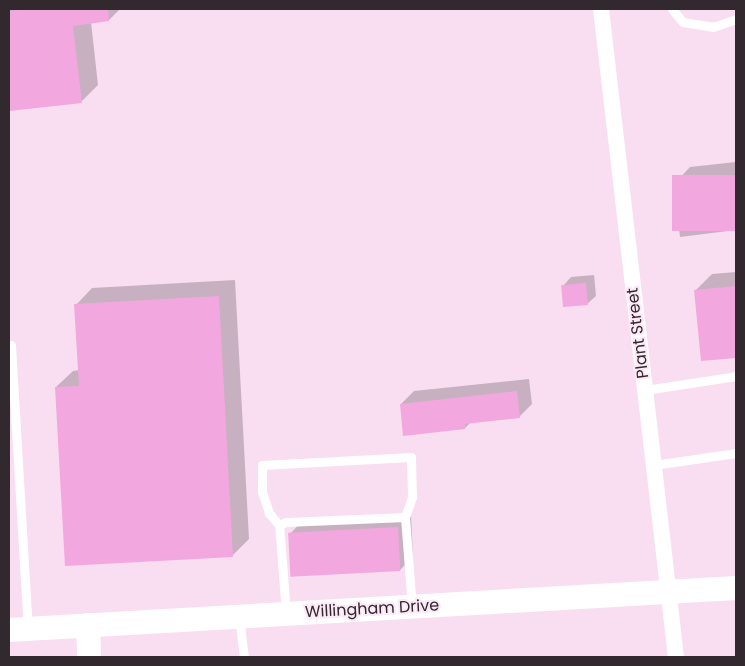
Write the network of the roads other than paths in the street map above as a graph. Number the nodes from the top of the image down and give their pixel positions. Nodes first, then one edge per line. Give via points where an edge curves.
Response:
1 (601, 9) edge
2 (672, 9) edge
3 (736, 18) edge
4 (11, 345) dead end
5 (736, 376) edge
6 (645, 390) junction
7 (736, 453) edge
8 (654, 465) junction
9 (405, 517) junction
10 (279, 525) junction
11 (736, 588) edge
12 (668, 592) junction
13 (412, 607) junction
14 (286, 614) junction
15 (239, 617) junction
16 (88, 625) junction
17 (19, 629) edge
18 (89, 657) edge
19 (244, 657) edge
20 (676, 657) edge

1 - 6 street, Plant Street
2 - 3 lane via 683,22 713,27
4 - 17 lane
5 - 6 lane
6 - 8 street, Plant Street
7 - 8 lane
8 - 12 street, Plant Street
9 - 10 lane via 295,521
9 - 10 lane via 412,497 411,457 262,465 262,492 269,513
9 - 13 lane
10 - 14 lane
11 - 12 street, Willingham Drive
12 - 13 street, Willingham Drive
12 - 20 street, Plant Street
13 - 14 street, Willingham Drive
14 - 15 street, Willingham Drive
15 - 16 street, Willingham Drive
15 - 19 lane
16 - 17 street, Willingham Drive
16 - 18 street

